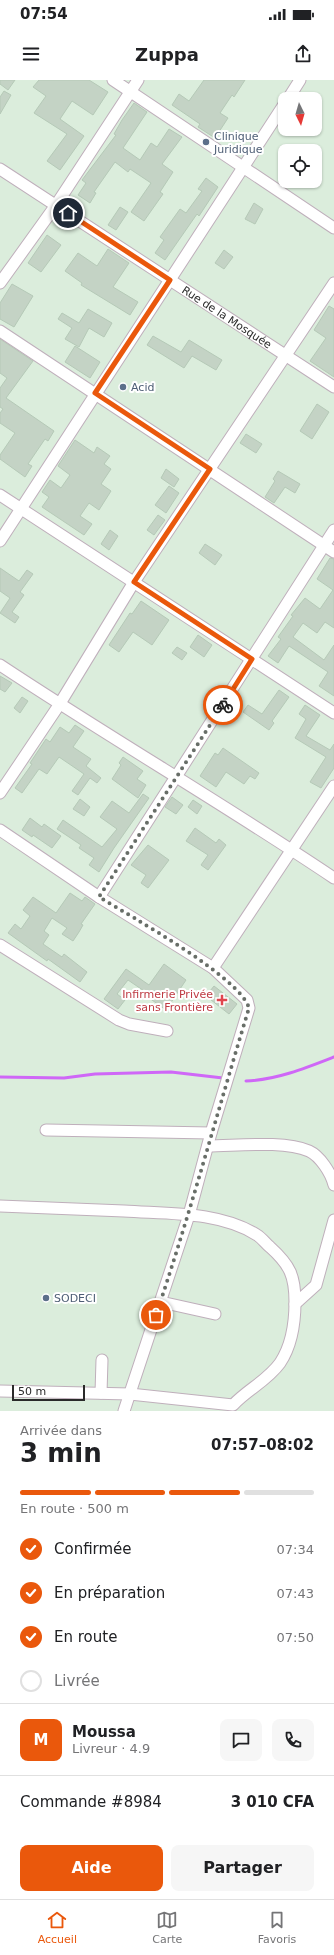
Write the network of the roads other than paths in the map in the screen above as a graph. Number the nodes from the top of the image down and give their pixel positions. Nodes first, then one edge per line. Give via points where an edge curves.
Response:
1 (113, 80) edge
2 (138, 80) edge
3 (300, 80) edge
4 (130, 92) junction
5 (292, 92) edge
6 (278, 114) edge
7 (243, 167) junction
8 (0, 169) edge
9 (56, 205) junction
10 (334, 228) edge
11 (170, 280) junction
12 (0, 283) edge
13 (334, 283) edge
14 (0, 332) edge
15 (287, 356) junction
16 (334, 387) edge
17 (95, 393) junction
18 (210, 469) junction
19 (0, 495) edge
20 (20, 508) junction
21 (334, 530) edge
22 (0, 540) edge
23 (324, 546) junction
24 (334, 552) edge
25 (134, 582) junction
26 (252, 659) junction
27 (0, 665) edge
28 (59, 704) junction
29 (334, 713) edge
30 (177, 776) junction
31 (334, 786) edge
32 (0, 793) edge
33 (0, 830) edge
34 (293, 850) junction
35 (334, 878) edge
36 (99, 897) junction
37 (0, 945) edge
38 (213, 968) junction
39 (166, 1031) dead end
40 (46, 1130) dead end
41 (211, 1134) junction
42 (208, 1146) junction
43 (334, 1185) edge
44 (0, 1206) edge
45 (189, 1215) junction
46 (334, 1220) edge
47 (161, 1302) junction
48 (295, 1304) junction
49 (215, 1314) dead end
50 (102, 1360) dead end
51 (0, 1391) edge
52 (101, 1393) junction
53 (130, 1394) junction
54 (232, 1408) edge
55 (124, 1411) edge

1 - 4 street
2 - 4 street
3 - 5 street
4 - 7 street
4 - 9 street
6 - 7 street
7 - 10 street
7 - 11 street
8 - 9 street, Rue de la Mosquée
9 - 11 street, Rue de la Mosquée
9 - 12 street
11 - 15 street, Rue de la Mosquée
11 - 17 street
13 - 15 street
14 - 17 street
15 - 16 street, Rue de la Mosquée
15 - 18 street
17 - 18 street
17 - 20 street
18 - 23 street
18 - 25 street
19 - 20 street
20 - 22 street
20 - 25 street
21 - 23 street
23 - 24 street
23 - 26 street
25 - 26 street
25 - 28 street
26 - 29 street
26 - 30 street
27 - 28 street
28 - 30 street
28 - 32 street
30 - 34 street
30 - 36 street
31 - 34 street
33 - 36 street
34 - 35 street
34 - 38 street
36 - 38 street
37 - 39 street via 119,1020
38 - 41 street via 247,1000 249,1008
40 - 41 street
41 - 42 street
42 - 43 street via 290,1145 310,1152 327,1170
42 - 45 street
44 - 45 street
45 - 47 street
45 - 48 street via 224,1221 257,1235 290,1268 295,1286
46 - 48 street via 316,1285
47 - 49 street
47 - 53 street
48 - 54 street via 295,1322 290,1342 280,1363 263,1382 243,1394
50 - 52 street
51 - 52 street
52 - 53 street
53 - 54 street
53 - 55 street

